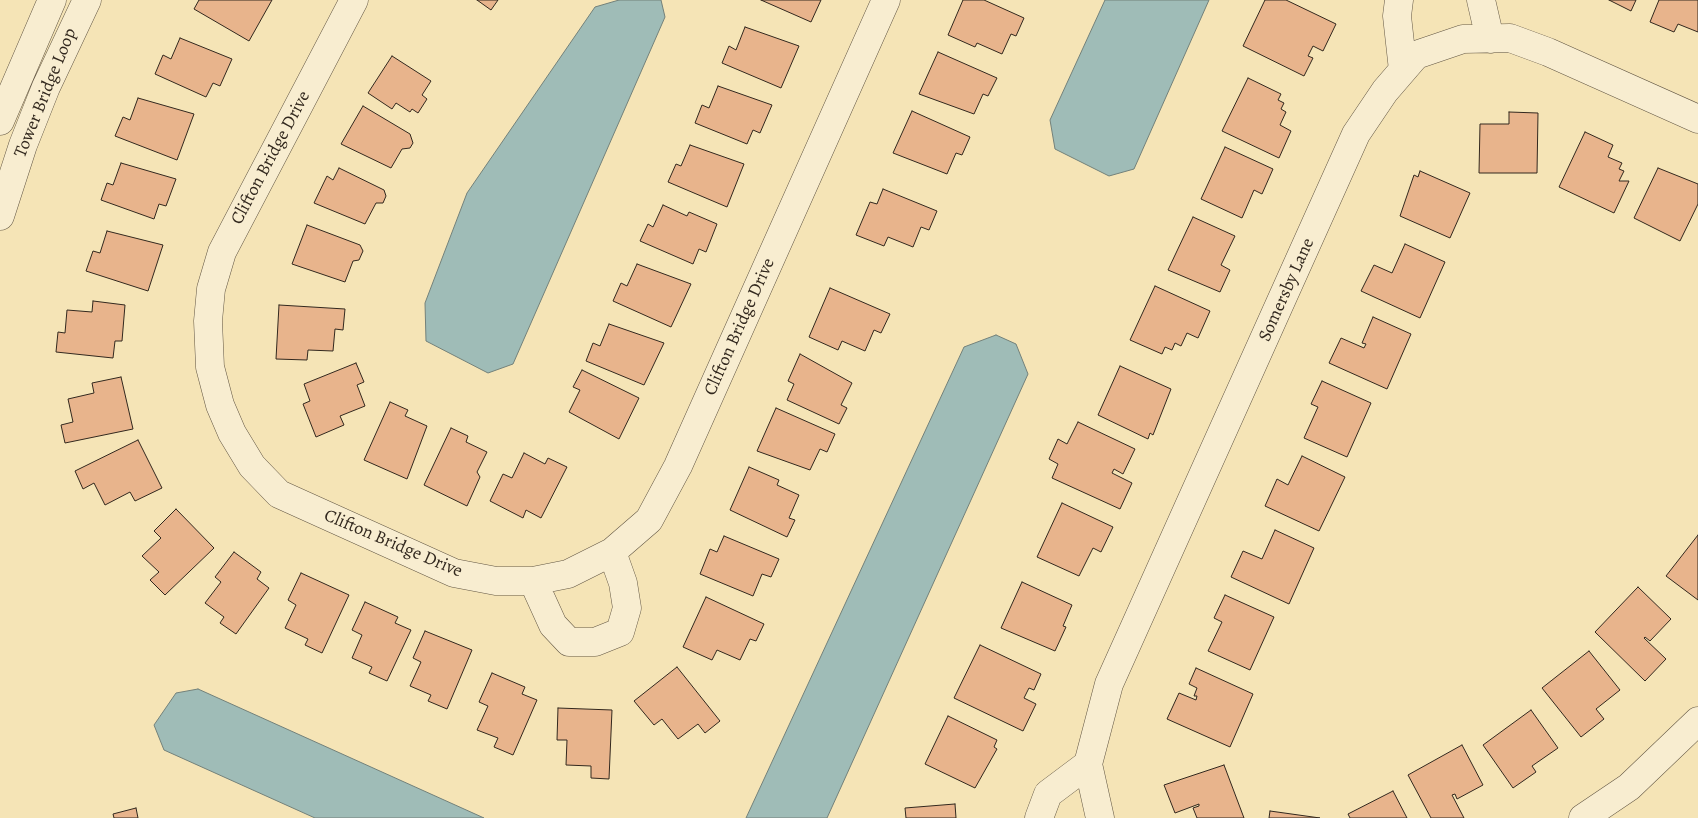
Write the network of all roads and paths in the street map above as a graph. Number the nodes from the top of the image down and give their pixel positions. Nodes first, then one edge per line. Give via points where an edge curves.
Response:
1 (52, 0) edge
2 (87, 0) edge
3 (354, 0) edge
4 (886, 0) edge
5 (1400, 0) edge
6 (1481, 0) edge
7 (1490, 39) junction
8 (1403, 70) junction
9 (1698, 119) edge
10 (0, 121) edge
11 (0, 216) edge
12 (612, 552) junction
13 (532, 581) junction
14 (1698, 721) edge
15 (1088, 764) junction
16 (1039, 818) edge
17 (1100, 818) edge
18 (1583, 818) edge

1 - 10 street, Tower Bridge Loop
2 - 11 street, Tower Bridge Loop via 46,87
3 - 13 street, Clifton Bridge Drive via 222,252 211,289 208,320 210,367 220,405 252,466 279,494 454,573 496,581
4 - 12 street, Clifton Bridge Drive via 666,491 649,520
5 - 8 street via 1397,16
6 - 7 street
7 - 8 street, Somersby Lane via 1463,39 1416,55
7 - 9 street, Somersby Lane via 1510,38 1548,52
8 - 15 street, Somersby Lane via 1385,91 1352,144 1109,684
12 - 13 street, Clifton Bridge Drive via 568,574
12 - 13 street via 623,583 627,608 620,632 595,642 569,642 553,625
14 - 18 street via 1629,787
15 - 16 street via 1048,794
15 - 17 street, Somersby Lane

